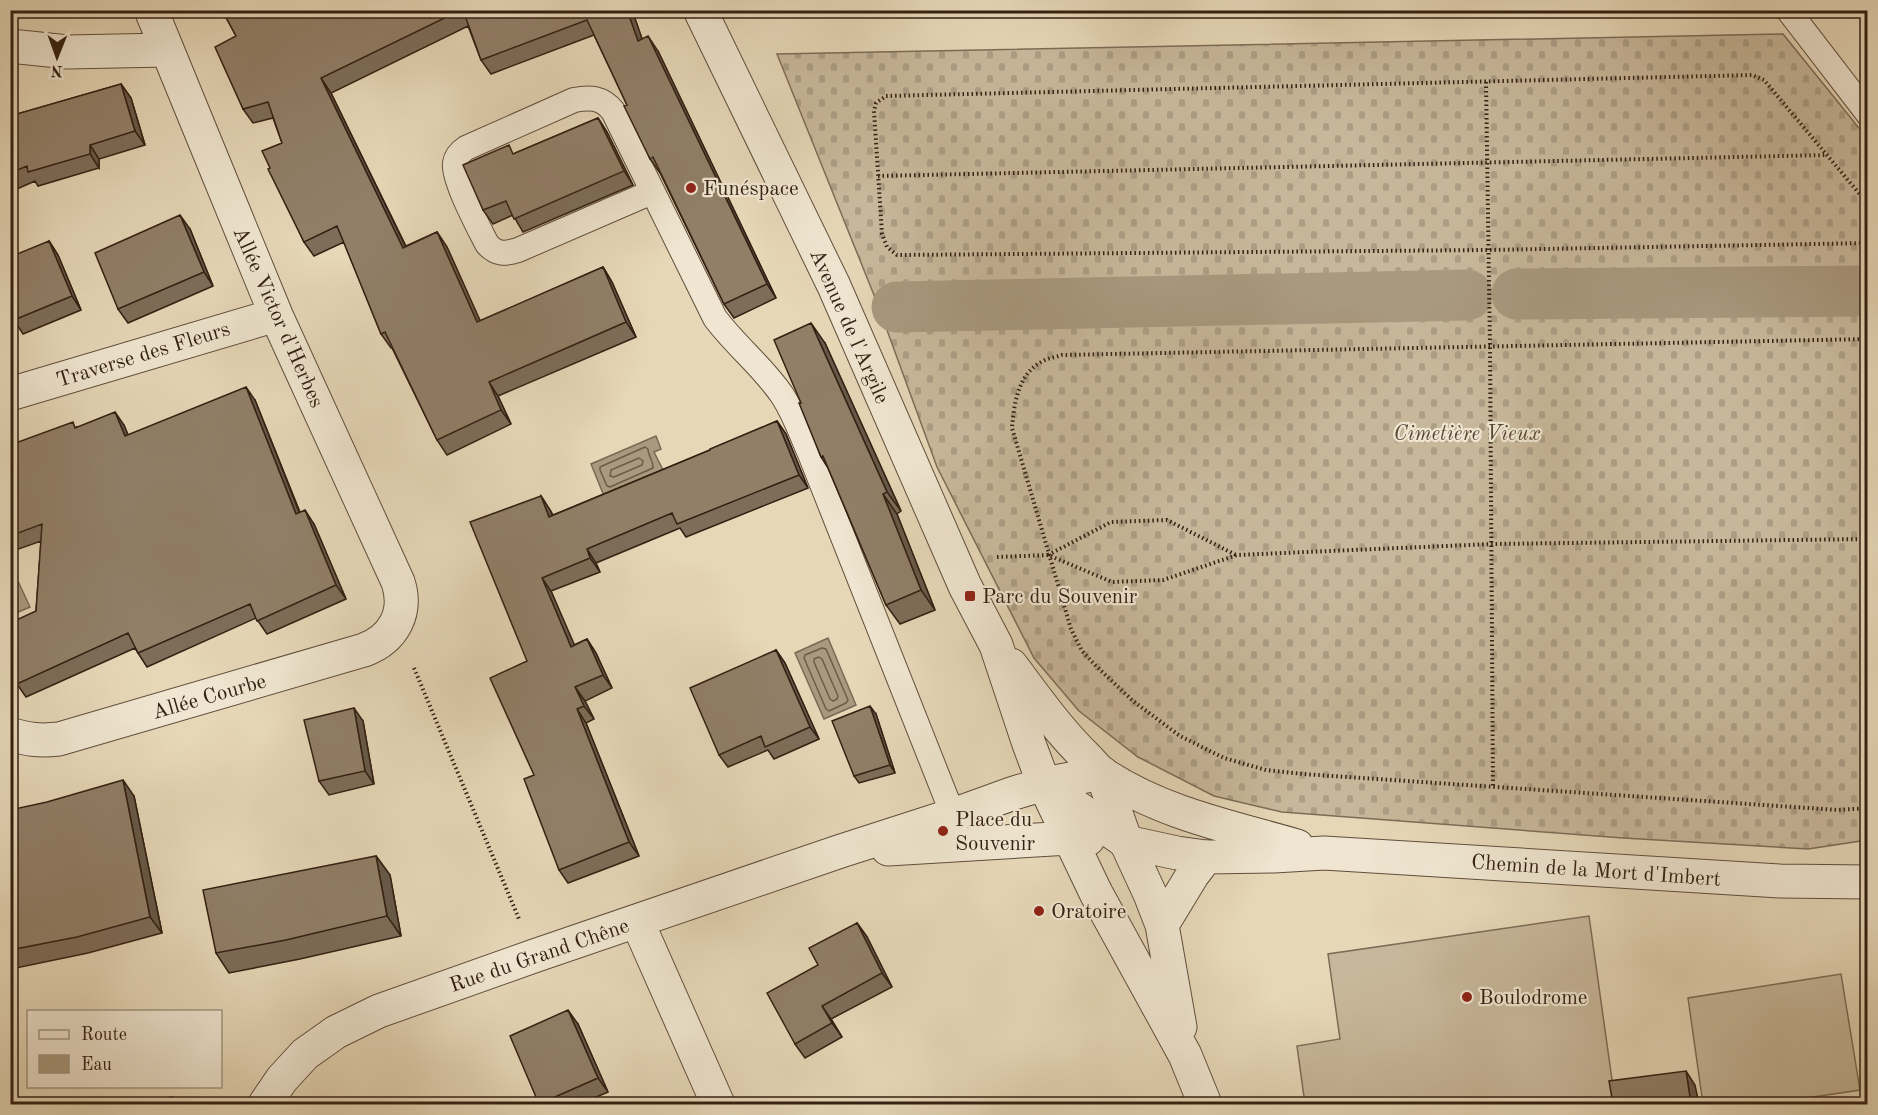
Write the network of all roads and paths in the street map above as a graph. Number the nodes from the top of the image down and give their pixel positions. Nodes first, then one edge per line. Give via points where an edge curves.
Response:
1 (151, 10) edge
2 (700, 10) edge
3 (1788, 10) edge
4 (10, 46) edge
5 (166, 50) junction
6 (1486, 82) junction
7 (1868, 114) edge
8 (1828, 155) junction
9 (1487, 163) junction
10 (879, 176) junction
11 (652, 192) junction
12 (1868, 204) edge
13 (1868, 243) edge
14 (1488, 250) junction
15 (276, 315) junction
16 (1867, 339) edge
17 (1490, 347) junction
18 (1868, 380) edge
19 (10, 394) edge
20 (1868, 540) edge
21 (1492, 544) junction
22 (1048, 555) junction
23 (1236, 555) junction
24 (953, 559) junction
25 (396, 623) junction
26 (996, 645) junction
27 (10, 734) edge
28 (1102, 773) junction
29 (1044, 784) junction
30 (1493, 788) junction
31 (1868, 808) edge
32 (953, 815) junction
33 (1075, 824) junction
34 (1126, 842) junction
35 (841, 851) junction
36 (1324, 853) junction
37 (1206, 857) junction
38 (1868, 882) edge
39 (637, 921) junction
40 (1162, 925) junction
41 (534, 956) junction
42 (1185, 1055) junction
43 (265, 1104) edge
44 (718, 1104) edge
45 (1205, 1104) edge

1 - 5 street, Allée Victor d'Herbes
2 - 24 street, Avenue de l'Argile via 834,285
3 - 7 lane
4 - 5 street via 68,52
5 - 15 street, Allée Victor d'Herbes
6 - 8 path via 1757,76
6 - 9 path
6 - 10 path via 886,96 876,103 874,111
8 - 9 path
8 - 12 path
9 - 10 path
9 - 14 path
10 - 14 path via 882,234 886,247 897,255
11 - 11 lane via 613,111 598,99 574,100 466,148 455,160 455,175 487,244 500,253 518,250
11 - 32 lane via 715,318 770,379 789,407
13 - 14 path
14 - 17 path
15 - 19 street, Traverse des Fleurs
15 - 25 street, Allée Victor d'Herbes via 398,582 402,604
16 - 17 path
16 - 18 path
17 - 21 path
17 - 22 path via 1062,355 1042,361 1022,383 1014,401 1012,428
20 - 21 path
21 - 23 path
21 - 30 path
22 - 23 path via 1112,582 1163,580
22 - 23 path via 1110,522 1167,520
22 - 24 path
22 - 30 path via 1071,629 1082,651 1133,701 1180,736 1224,758 1266,770
24 - 26 street, Avenue de l'Argile
25 - 27 street, Allée Courbe via 377,646 115,723 43,741
25 - 41 path
26 - 28 street, Avenue de l'Argile via 1057,725
26 - 29 street, Avenue de l'Argile
28 - 29 street
28 - 33 street
28 - 34 street, Avenue de l'Argile
28 - 36 street, Chemin de la Mort d'Imbert via 1173,809
29 - 32 street
29 - 33 street, Avenue de l'Argile
30 - 31 path via 1838,810
32 - 35 street
33 - 34 street, Avenue de l'Argile
33 - 35 street
33 - 42 street, Avenue de l'Argile via 1096,893
34 - 37 street, Chemin de la Mort d'Imbert
34 - 40 street, Avenue de l'Argile
35 - 39 street, Rue du Grand Chêne
36 - 37 street, Chemin de la Mort d'Imbert
36 - 38 street, Chemin de la Mort d'Imbert via 1780,881
37 - 40 street
39 - 41 street, Rue du Grand Chêne
39 - 44 street
40 - 42 street, Avenue de l'Argile
41 - 43 street, Rue du Grand Chêne via 378,1011 336,1032 305,1054
42 - 45 street, Avenue de l'Argile

